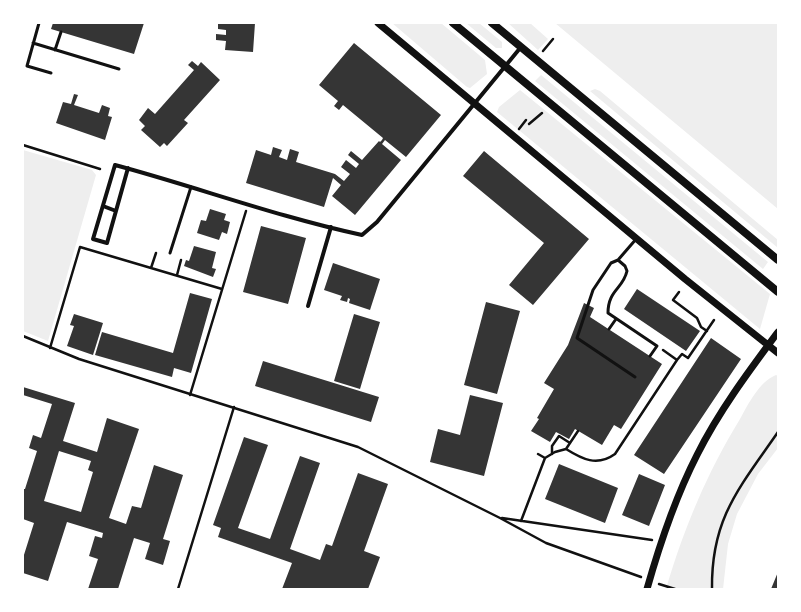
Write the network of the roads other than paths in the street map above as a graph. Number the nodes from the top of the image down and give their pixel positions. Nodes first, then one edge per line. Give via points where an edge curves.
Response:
1 (39, 23) edge
2 (378, 23) edge
3 (453, 23) edge
4 (492, 23) edge
5 (61, 32) dead end
6 (33, 43) junction
7 (521, 47) junction
8 (56, 50) junction
9 (505, 66) junction
10 (119, 69) dead end
11 (51, 73) dead end
12 (475, 104) junction
13 (128, 168) junction
14 (191, 187) junction
15 (103, 206) junction
16 (116, 211) junction
17 (331, 227) junction
18 (637, 238) junction
19 (170, 253) dead end
20 (618, 260) junction
21 (778, 260) edge
22 (778, 292) edge
23 (308, 306) dead end
24 (616, 319) junction
25 (609, 329) dead end
26 (778, 332) edge
27 (768, 345) junction
28 (778, 353) edge
29 (650, 356) dead end
30 (635, 378) dead end
31 (647, 589) edge

1 - 6 lane
2 - 12 street
3 - 9 main road
4 - 7 main road
5 - 8 lane
6 - 8 lane
6 - 11 lane via 27,66
7 - 9 street
7 - 21 main road
8 - 10 lane
9 - 12 street
9 - 22 main road
12 - 17 street via 367,233 362,235
12 - 18 street
13 - 14 street
13 - 15 street via 115,164
13 - 16 street
14 - 17 street
14 - 19 lane
15 - 16 street
15 - 16 street via 93,239 107,243
17 - 23 street
18 - 20 lane
18 - 27 street
20 - 24 lane via 628,271 611,296 608,306 608,313
20 - 30 lane via 611,263 593,290 577,338
24 - 25 lane
24 - 29 lane via 657,346
26 - 27 street
27 - 28 street
27 - 31 street via 705,439 682,486 661,541

